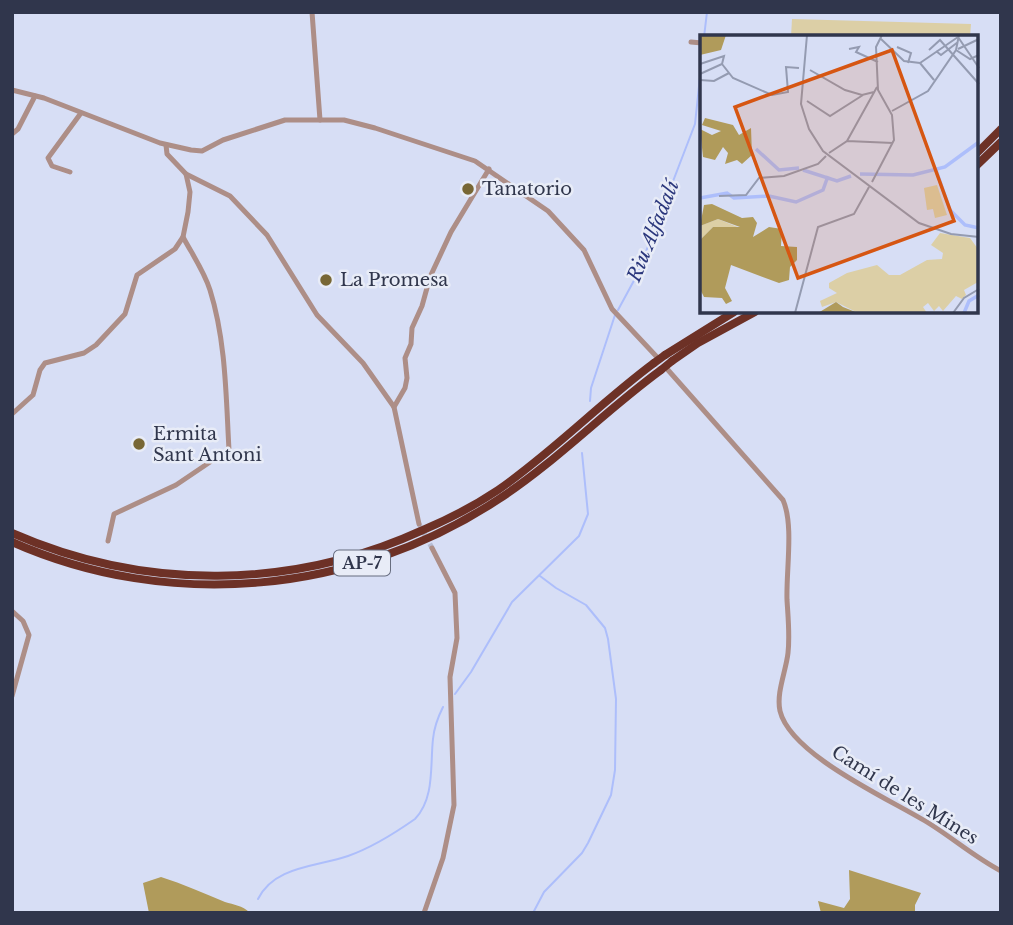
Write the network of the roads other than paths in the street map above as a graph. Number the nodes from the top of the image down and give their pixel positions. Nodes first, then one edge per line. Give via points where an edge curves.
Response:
1 (312, 12) edge
2 (12, 90) edge
3 (35, 96) junction
4 (81, 113) junction
5 (320, 120) junction
6 (1001, 128) edge
7 (12, 134) edge
8 (1001, 142) edge
9 (166, 145) junction
10 (978, 152) edge
11 (978, 164) edge
12 (489, 169) junction
13 (70, 172) dead end
14 (186, 174) junction
15 (182, 238) junction
16 (733, 313) edge
17 (753, 313) edge
18 (662, 362) junction
19 (394, 407) junction
20 (12, 414) edge
21 (419, 524) tunnel mouth
22 (12, 533) edge
23 (108, 541) dead end
24 (12, 542) edge
25 (432, 548) tunnel mouth
26 (12, 611) edge
27 (12, 696) edge
28 (1001, 872) edge
29 (424, 913) edge

1 - 5 street
2 - 3 street, Camí de les Mines
3 - 4 street, Camí de les Mines
3 - 7 street
4 - 9 street, Camí de les Mines
4 - 13 street via 48,158 52,166
5 - 9 street, Camí de les Mines via 280,121 202,151
5 - 12 street, Camí de les Mines via 357,122
6 - 10 highway
8 - 11 highway
9 - 14 street via 167,155
12 - 18 street, Camí de les Mines via 548,211 584,250 612,309
12 - 19 street via 430,277 405,358 405,388
14 - 15 street via 190,200
14 - 19 street via 230,196 265,233 317,315 363,363
15 - 20 street via 170,254 136,275 125,314 96,345 42,366 33,395
15 - 23 street via 209,286 217,316 229,450 176,485 114,514
16 - 18 highway, AP-7
17 - 18 highway, AP-7
18 - 22 highway, AP-7 via 625,385 483,500 397,542 326,565 228,577 160,573 61,553
18 - 24 highway, AP-7 via 538,471 486,507 400,550 342,569 258,584 163,582 90,570
18 - 28 street, Camí de les Mines via 787,509 789,641 780,699 786,725 833,769 920,817
19 - 21 street
25 - 29 street via 456,601 457,638 450,677 454,794 443,859
26 - 27 street via 29,635

